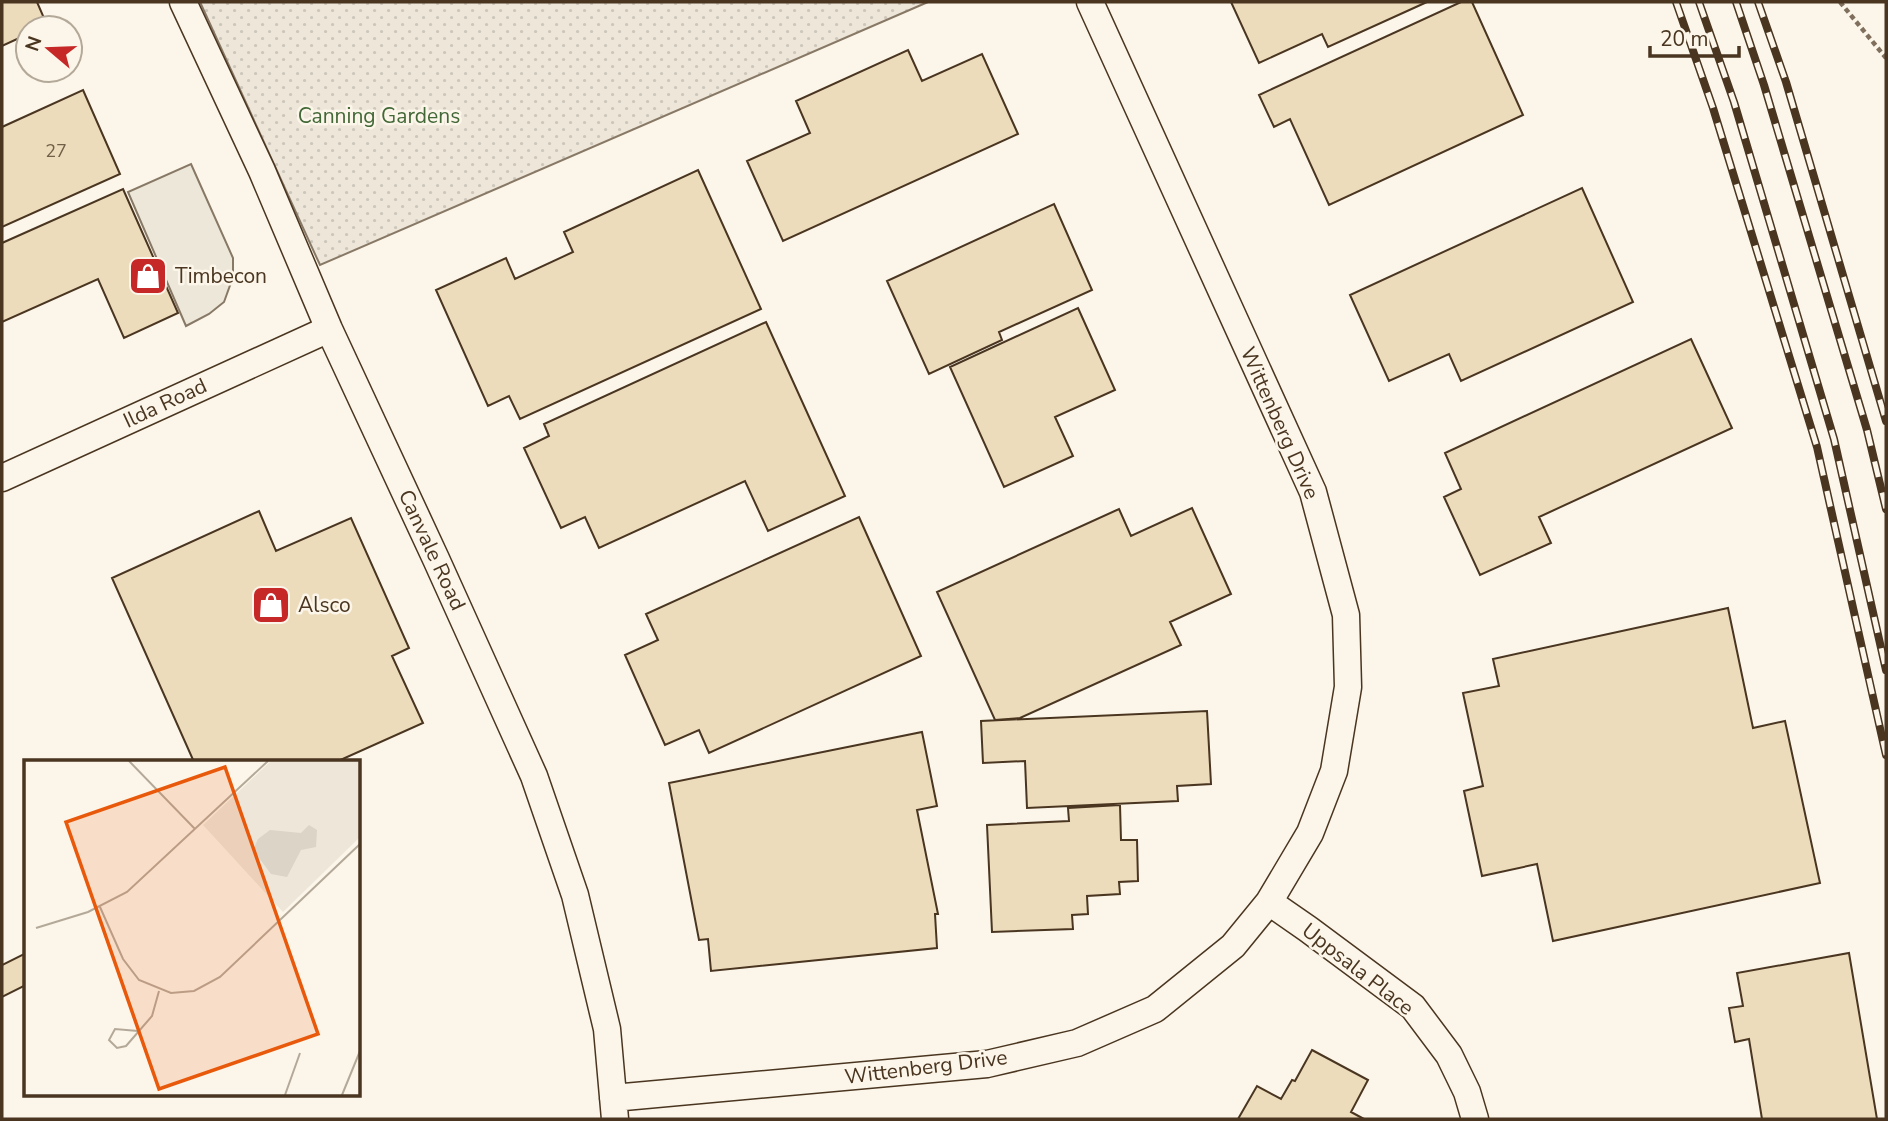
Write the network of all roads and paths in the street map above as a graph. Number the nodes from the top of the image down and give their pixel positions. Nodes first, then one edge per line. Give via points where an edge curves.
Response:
1 (183, 2) edge
2 (1090, 2) edge
3 (1840, 2) edge
4 (1886, 58) edge
5 (328, 328) junction
6 (2, 478) edge
7 (1269, 902) junction
8 (614, 1109) edge
9 (1475, 1119) edge

1 - 5 street, Canvale Road via 262,171
2 - 7 street, Wittenberg Drive via 1313,492 1346,615 1348,687 1334,771 1310,833
3 - 4 path
5 - 6 street, Ilda Road
5 - 8 street, Canvale Road via 534,776 578,908 607,1029
7 - 8 street, Wittenberg Drive via 1233,946 1155,1009 1077,1043 987,1063
7 - 9 street, Uppsala Place via 1413,1007 1449,1055

